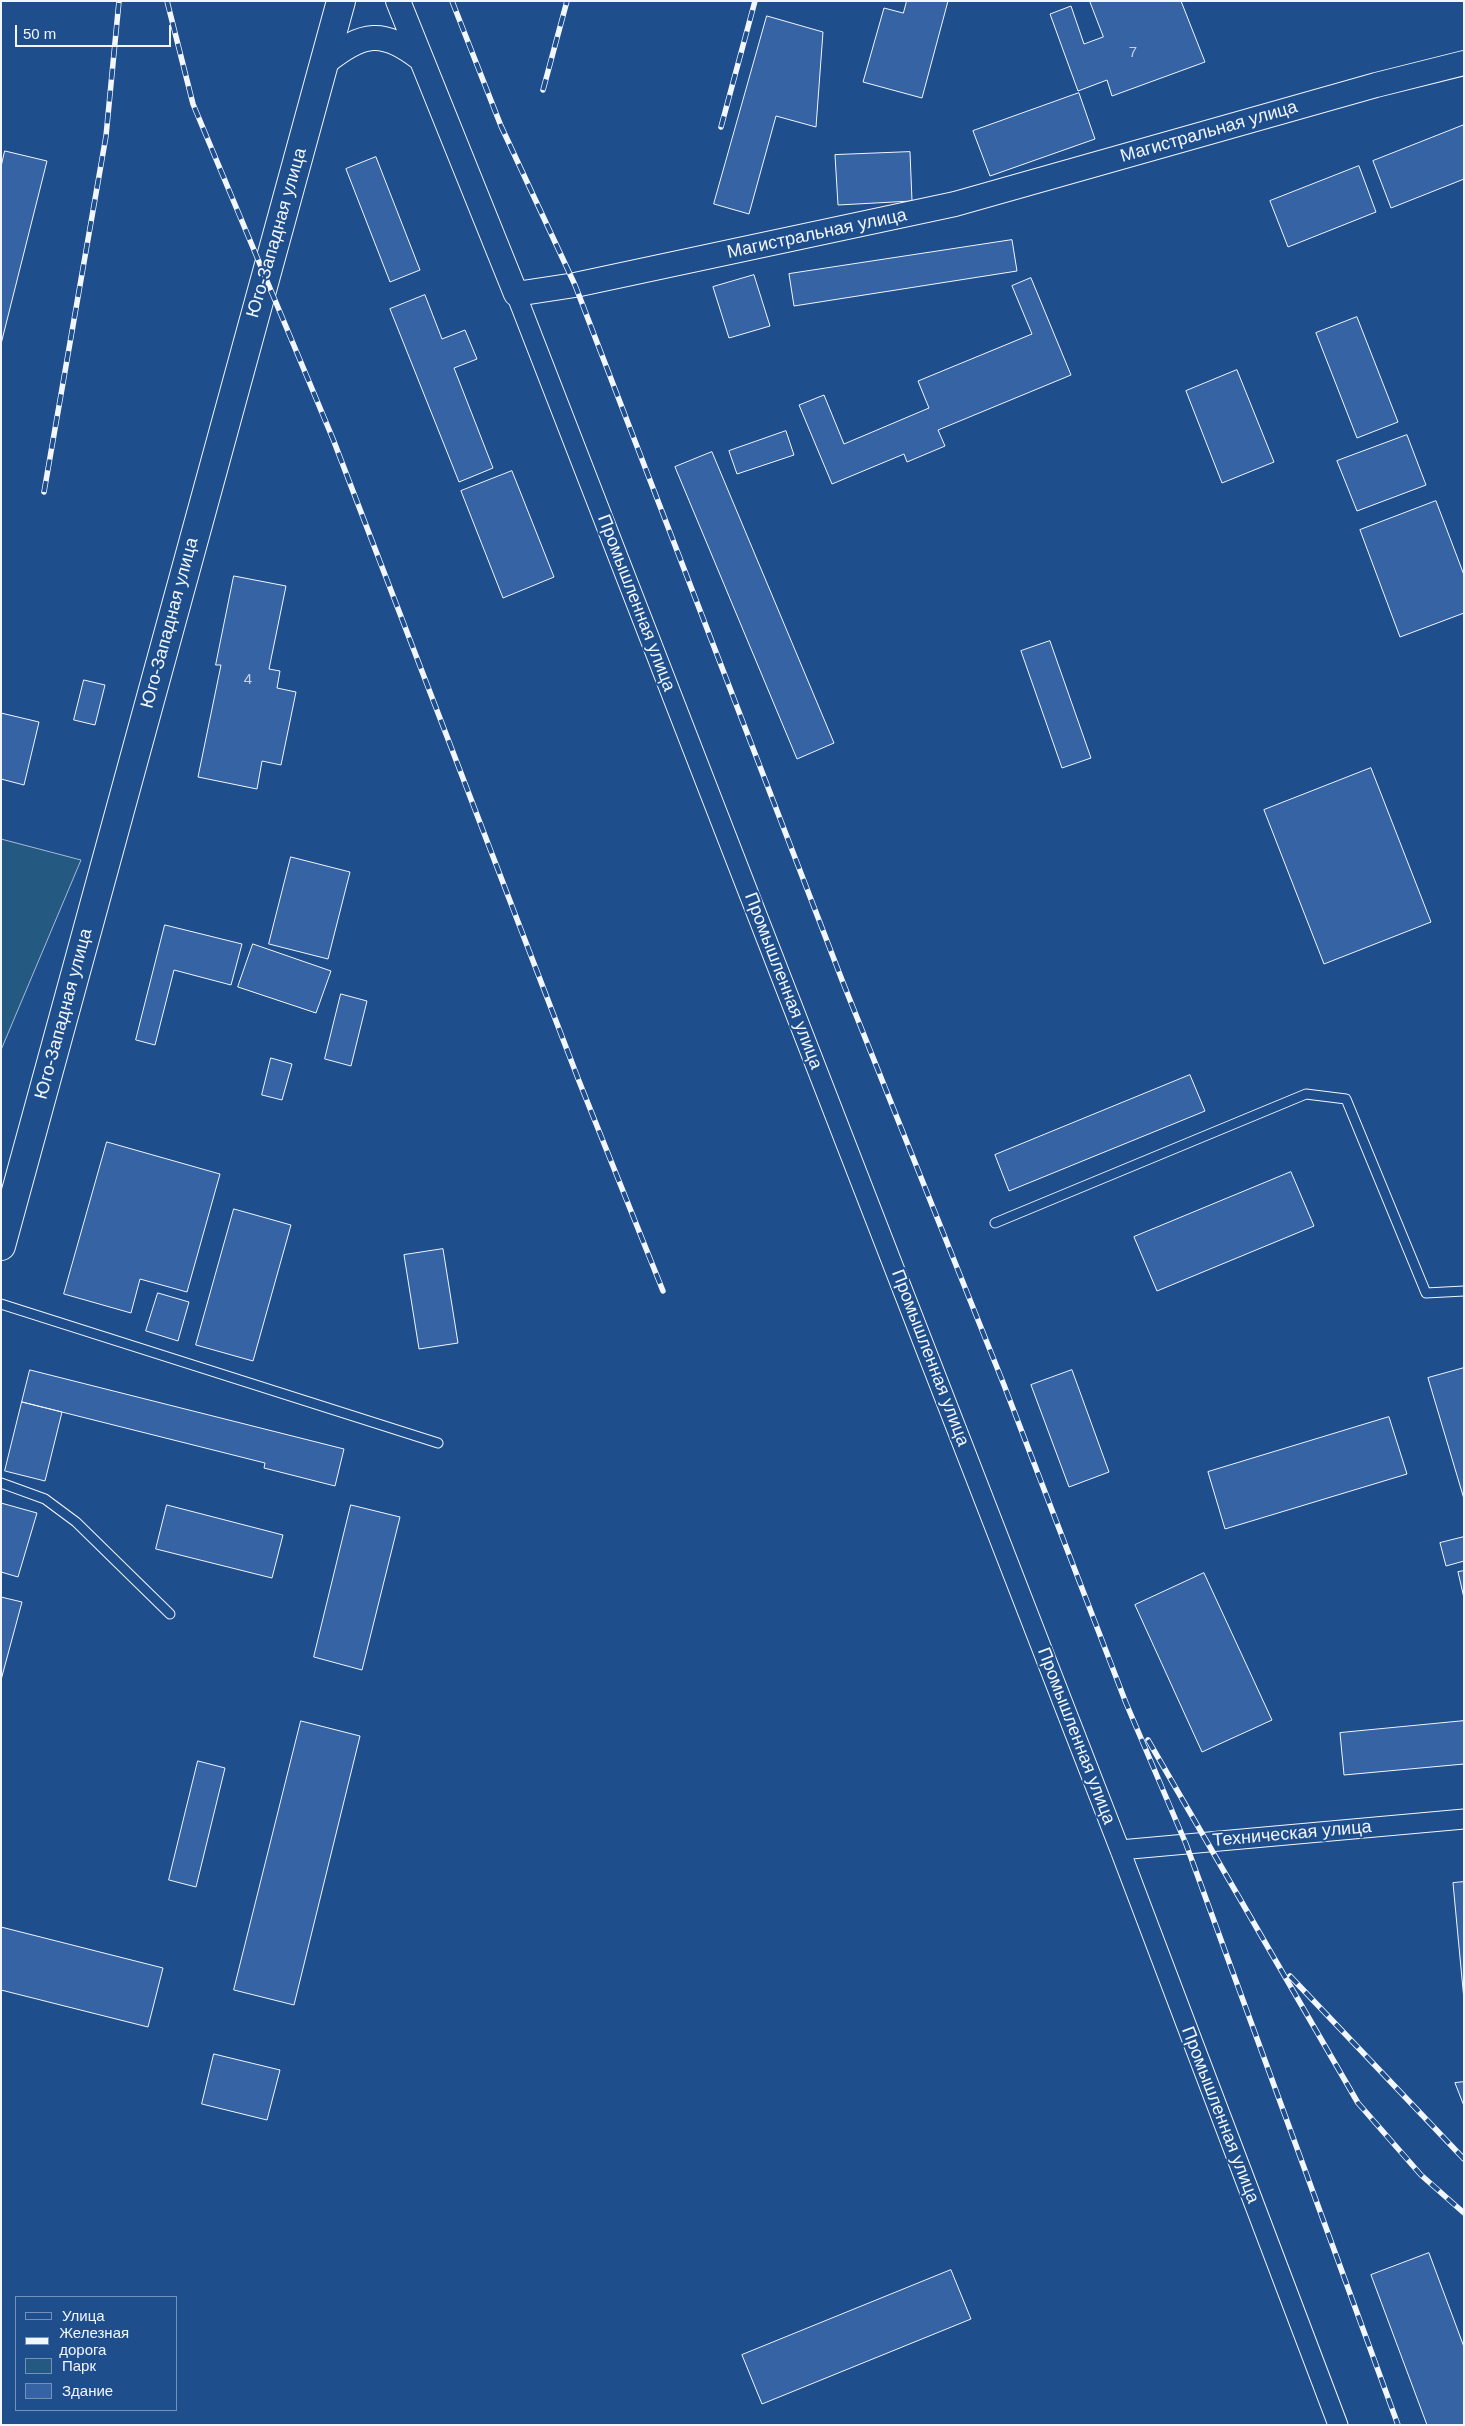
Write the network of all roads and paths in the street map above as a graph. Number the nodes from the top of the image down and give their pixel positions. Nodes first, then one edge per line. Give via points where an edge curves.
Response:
1 (341, 1) edge
2 (398, 1) edge
3 (421, 60) junction
4 (326, 62) junction
5 (1464, 63) edge
6 (516, 294) junction
7 (995, 1223) dead end
8 (1, 1246) edge
9 (1464, 1291) edge
10 (1, 1304) edge
11 (438, 1443) dead end
12 (1, 1483) edge
13 (170, 1614) dead end
14 (1464, 1819) edge
15 (1120, 1850) junction
16 (1338, 2425) edge

1 - 4 main road, Юго-Западная улица
2 - 3 street
3 - 4 street via 404,46 384,37 363,38
3 - 6 street
4 - 8 main road, Юго-Западная улица via 264,276
5 - 6 street, Магистральная улица via 955,204 575,285
6 - 15 street, Промышленная улица
7 - 9 lane via 1306,1094 1346,1099 1426,1293
10 - 11 lane
12 - 13 lane via 45,1499 76,1522
14 - 15 street, Техническая улица
15 - 16 street, Промышленная улица

